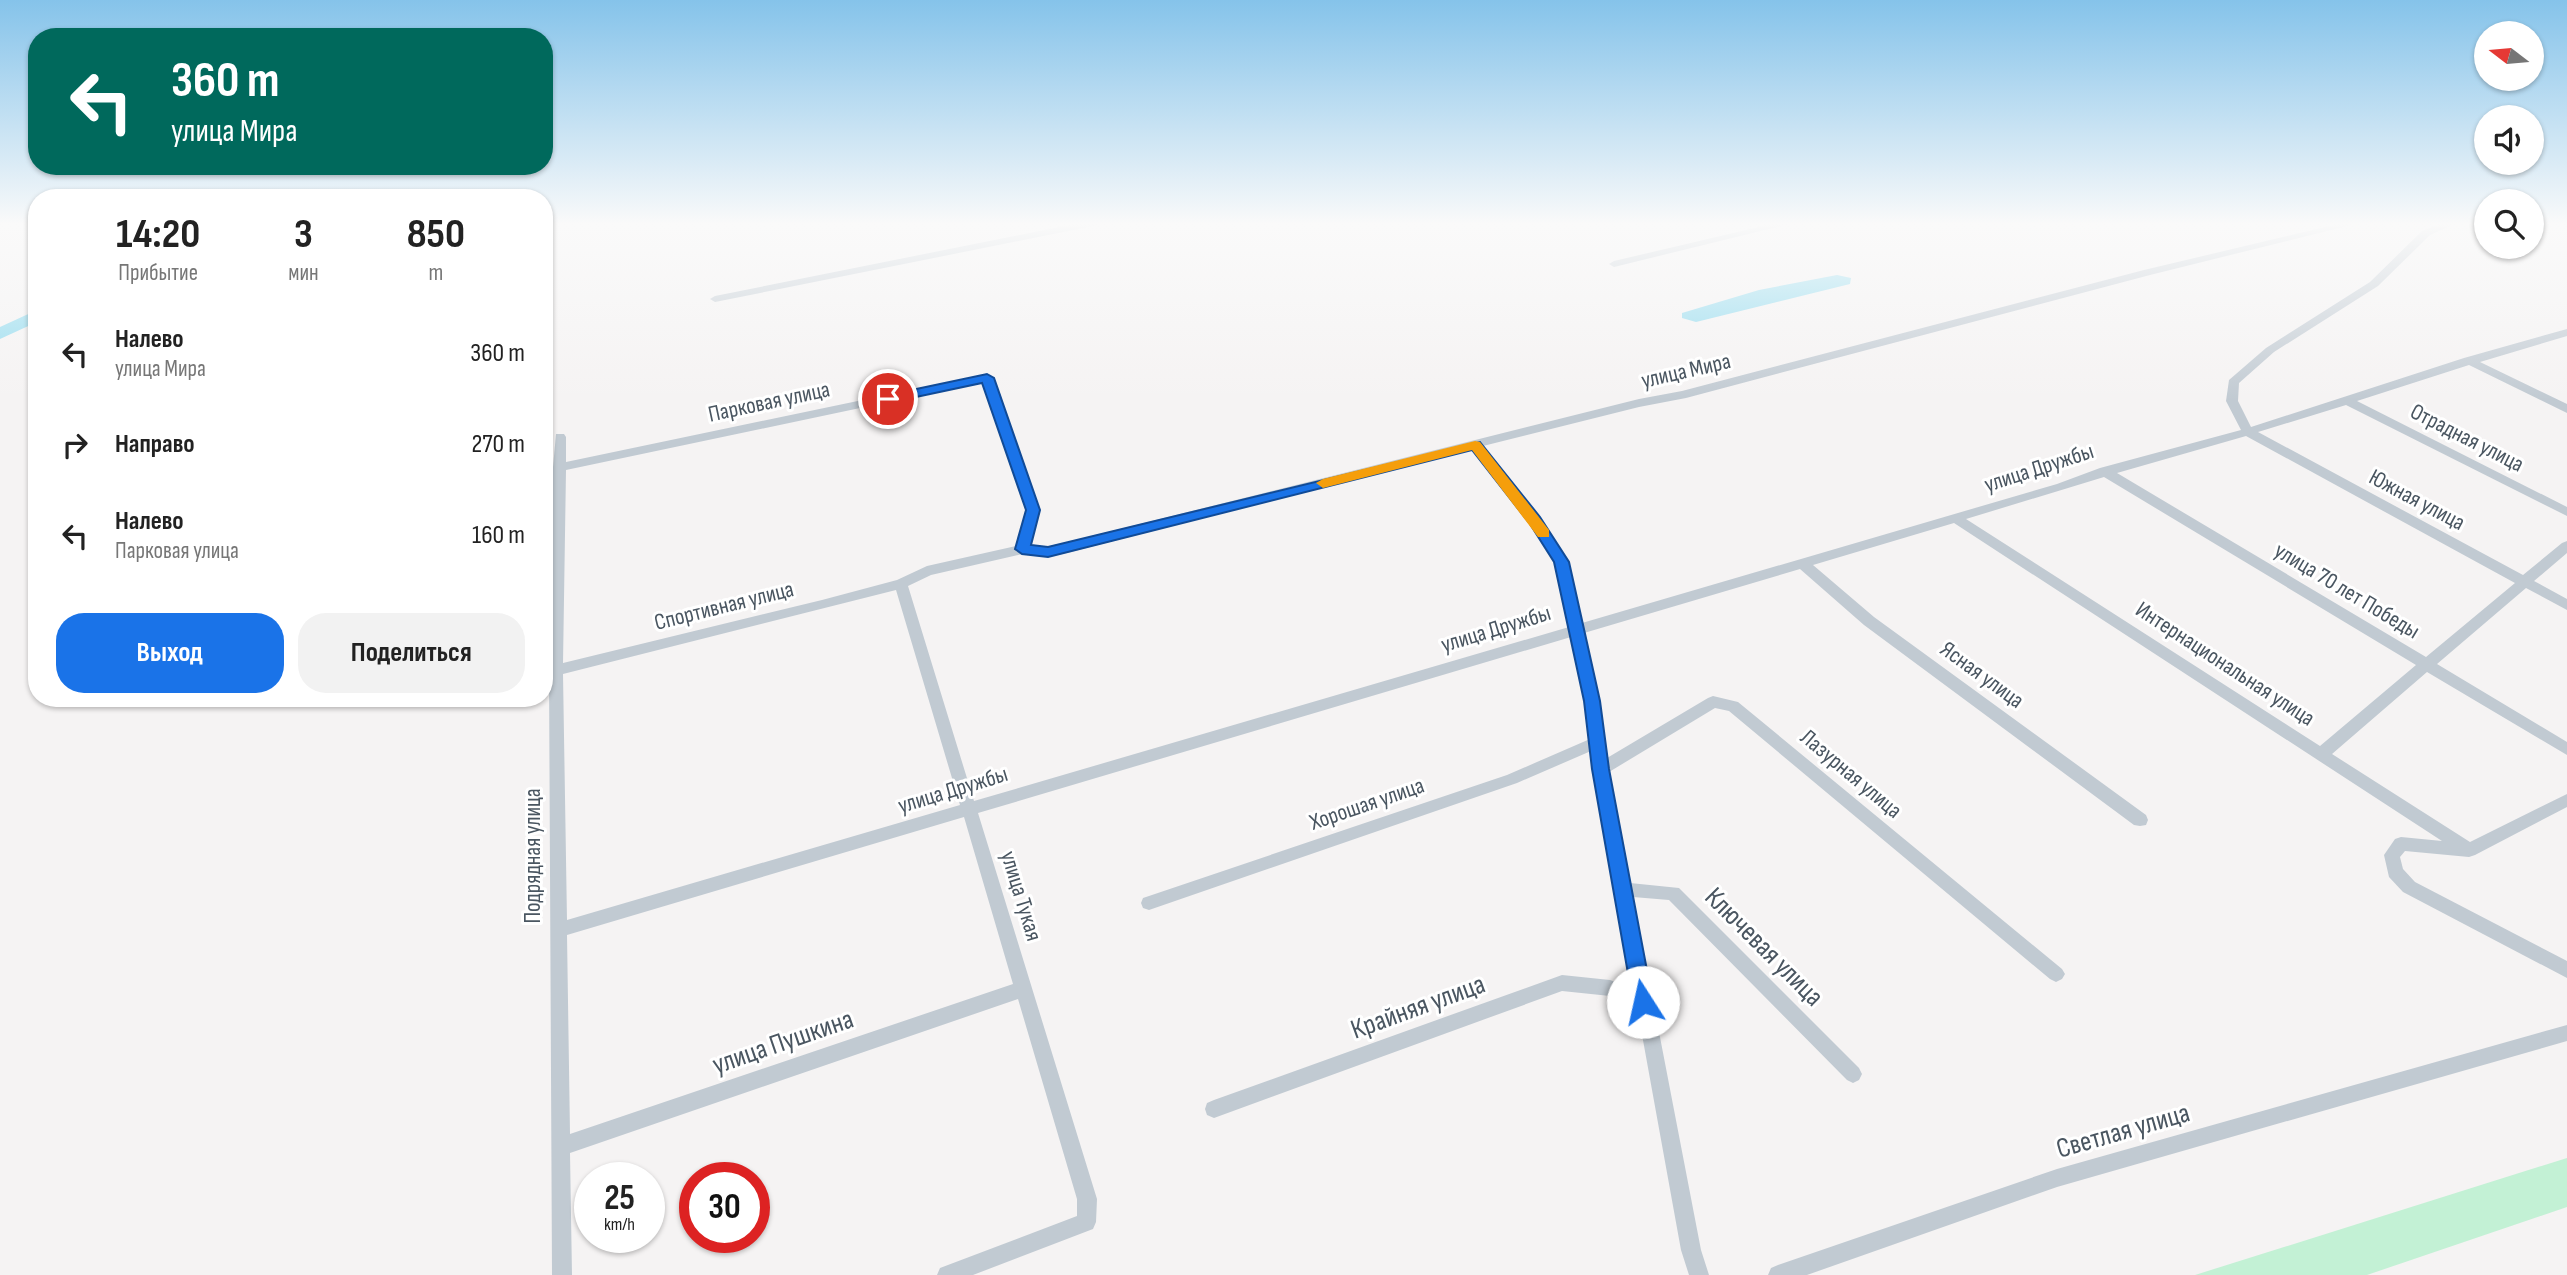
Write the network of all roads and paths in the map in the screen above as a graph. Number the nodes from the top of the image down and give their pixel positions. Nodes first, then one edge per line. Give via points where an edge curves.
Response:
1 (802, 282) edge
2 (2112, 282) edge
3 (2377, 282) edge
4 (715, 299) dead end
5 (2567, 332) edge
6 (2468, 360) junction
7 (2348, 401) junction
8 (2567, 409) edge
9 (2248, 432) junction
10 (560, 437) dead end
11 (1475, 445) junction
12 (559, 467) junction
13 (2104, 471) junction
14 (2567, 512) edge
15 (1955, 518) junction
16 (2567, 546) edge
17 (1022, 549) junction
18 (1801, 562) junction
19 (2524, 582) junction
20 (901, 584) junction
21 (2567, 605) edge
22 (1577, 628) junction
23 (2428, 664) junction
24 (556, 670) junction
25 (1597, 742) junction
26 (2567, 749) edge
27 (2322, 753) junction
28 (1601, 769) junction
29 (2567, 800) edge
30 (970, 809) junction
31 (2140, 820) dead end
32 (2469, 850) junction
33 (1622, 889) junction
34 (1149, 903) dead end
35 (558, 930) junction
36 (2567, 970) edge
37 (2056, 974) dead end
38 (1023, 989) junction
39 (1643, 1002) junction
40 (2567, 1033) edge
41 (1853, 1074) dead end
42 (1213, 1109) dead end
43 (560, 1147) junction
44 (562, 1275) edge
45 (947, 1275) edge
46 (1699, 1275) edge
47 (1778, 1275) edge

1 - 4 street
2 - 11 street, улица Мира
3 - 9 street via 2270,351 2233,382 2232,401
5 - 6 street, улица Дружбы
6 - 7 street, улица Дружбы
6 - 8 street
7 - 9 street, улица Дружбы
7 - 14 street, Отрадная улица
9 - 13 street, улица Дружбы
9 - 19 street, Южная улица
10 - 12 street, Подрядная улица
11 - 17 street, улица Мира via 1067,548 1048,552
11 - 22 street via 1562,562
12 - 17 street, Парковая улица via 987,378 1033,510
12 - 24 street, Подрядная улица
13 - 15 street, улица Дружбы
13 - 23 street, улица 70 лет Победы
15 - 18 street, улица Дружбы
15 - 27 street, Интернациональная улица
16 - 19 street
17 - 20 street, Спортивная улица via 927,571
18 - 22 street, улица Дружбы
18 - 31 street, Ясная улица via 1869,621
19 - 21 street, Южная улица
19 - 23 street
20 - 24 street, Спортивная улица
20 - 30 street, улица Тукая
22 - 25 street
22 - 30 street, улица Дружбы
23 - 26 street, улица 70 лет Победы
23 - 27 street
24 - 35 street, Подрядная улица
25 - 28 street
25 - 34 street, Хорошая улица via 1512,779
27 - 32 street, Интернациональная улица
28 - 33 street
28 - 37 street, Лазурная улица via 1713,702 1733,706
29 - 32 street
30 - 35 street, улица Дружбы
30 - 38 street, улица Тукая
32 - 36 street via 2401,844 2392,855 2395,872 2409,887
33 - 39 street
33 - 41 street, Ключевая улица via 1673,892
35 - 43 street, Подрядная улица
38 - 43 street, улица Пушкина
38 - 45 street, улица Тукая via 1087,1199 1086,1222
39 - 42 street, Крайняя улица via 1610,988 1562,983
39 - 46 street
40 - 47 street, Светлая улица via 2057,1178
43 - 44 street, Подрядная улица

